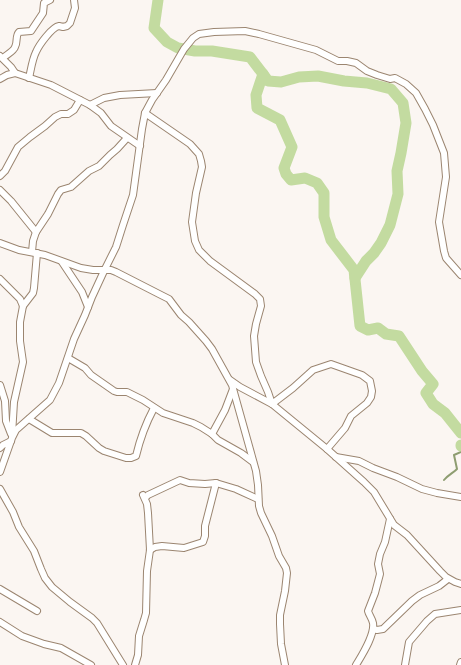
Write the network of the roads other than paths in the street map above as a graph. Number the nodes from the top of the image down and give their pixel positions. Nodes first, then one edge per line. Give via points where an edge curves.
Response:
1 (50, 0) edge
2 (74, 0) edge
3 (1, 57) edge
4 (15, 73) junction
5 (29, 78) junction
6 (0, 79) edge
7 (157, 93) junction
8 (80, 100) junction
9 (90, 105) junction
10 (145, 113) junction
11 (128, 138) junction
12 (140, 146) junction
13 (0, 176) edge
14 (0, 190) edge
15 (36, 232) junction
16 (0, 243) edge
17 (35, 253) junction
18 (62, 262) junction
19 (104, 271) junction
20 (461, 275) edge
21 (0, 279) edge
22 (23, 306) junction
23 (88, 307) junction
24 (68, 358) junction
25 (229, 380) junction
26 (0, 385) edge
27 (233, 389) junction
28 (272, 404) junction
29 (154, 408) junction
30 (29, 419) junction
31 (3, 421) edge
32 (212, 434) junction
33 (11, 439) junction
34 (0, 448) edge
35 (327, 449) junction
36 (335, 456) junction
37 (253, 462) junction
38 (0, 472) edge
39 (216, 483) junction
40 (0, 489) edge
41 (461, 497) edge
42 (258, 499) junction
43 (390, 519) junction
44 (150, 550) junction
45 (448, 579) junction
46 (461, 584) edge
47 (0, 589) edge
48 (461, 610) edge
49 (37, 611) dead end
50 (0, 622) edge
51 (373, 629) junction
52 (461, 662) edge
53 (91, 665) edge
54 (123, 665) edge
55 (135, 665) edge
56 (285, 665) edge
57 (356, 665) edge
58 (405, 665) edge
59 (460, 665) edge

1 - 3 street via 44,4 42,13 30,32 19,32 16,46
2 - 5 street via 76,8 70,23 63,27 54,27 41,44 35,53
3 - 4 street
4 - 5 street
4 - 6 street
5 - 8 street via 51,85
7 - 9 street via 120,95 104,98
7 - 10 street
7 - 20 street via 193,38 199,34 214,32 259,34 316,50 338,61 356,63 367,71 390,79 395,78 406,84 416,93 425,109 444,153 446,177 439,222 446,258
8 - 9 street
8 - 13 street via 74,110 55,117 18,148
9 - 11 street via 101,113 111,126
10 - 12 street
10 - 28 street via 190,144 199,154 202,167 192,222 195,241 199,250 210,261 260,299 254,336 256,362
11 - 12 street
11 - 15 street via 99,166 71,187 61,190
12 - 19 street via 133,195 116,247
14 - 15 street
15 - 17 street
16 - 17 street
17 - 18 street
17 - 22 street via 34,288
18 - 19 street
18 - 23 street via 79,287
19 - 23 street
19 - 25 street via 116,272 168,300 206,341
21 - 22 street via 20,299
22 - 33 street via 20,322 23,362 14,402
23 - 24 street
24 - 29 street via 86,368 114,391 127,392
24 - 30 street via 50,400
25 - 27 street
25 - 28 street
26 - 31 street via 5,401
27 - 32 street
27 - 37 street
28 - 35 street
28 - 35 street via 313,370 331,364 370,380 371,397 351,416 345,428
29 - 30 street via 136,456 131,458 104,451 80,433 52,433
29 - 32 street via 193,423
30 - 33 street via 16,430
31 - 33 street
32 - 37 street
33 - 34 street
33 - 38 street
35 - 36 street
36 - 41 street via 359,461 422,489
36 - 43 street via 374,492
37 - 42 street
39 - 42 street
39 - 44 street via 203,542 184,548 162,546
39 - 44 street via 178,481 144,497 147,504
40 - 54 street via 34,551 45,578 52,587 97,623
42 - 56 street via 261,513 287,573 280,616
43 - 45 street
43 - 51 street via 378,564 380,574 368,611
44 - 55 street via 146,613 139,636
45 - 46 street
45 - 51 street via 420,594 383,629
47 - 49 street
48 - 58 street via 441,612 426,621 409,642
50 - 53 street via 22,636 61,648
51 - 57 street
52 - 59 street

